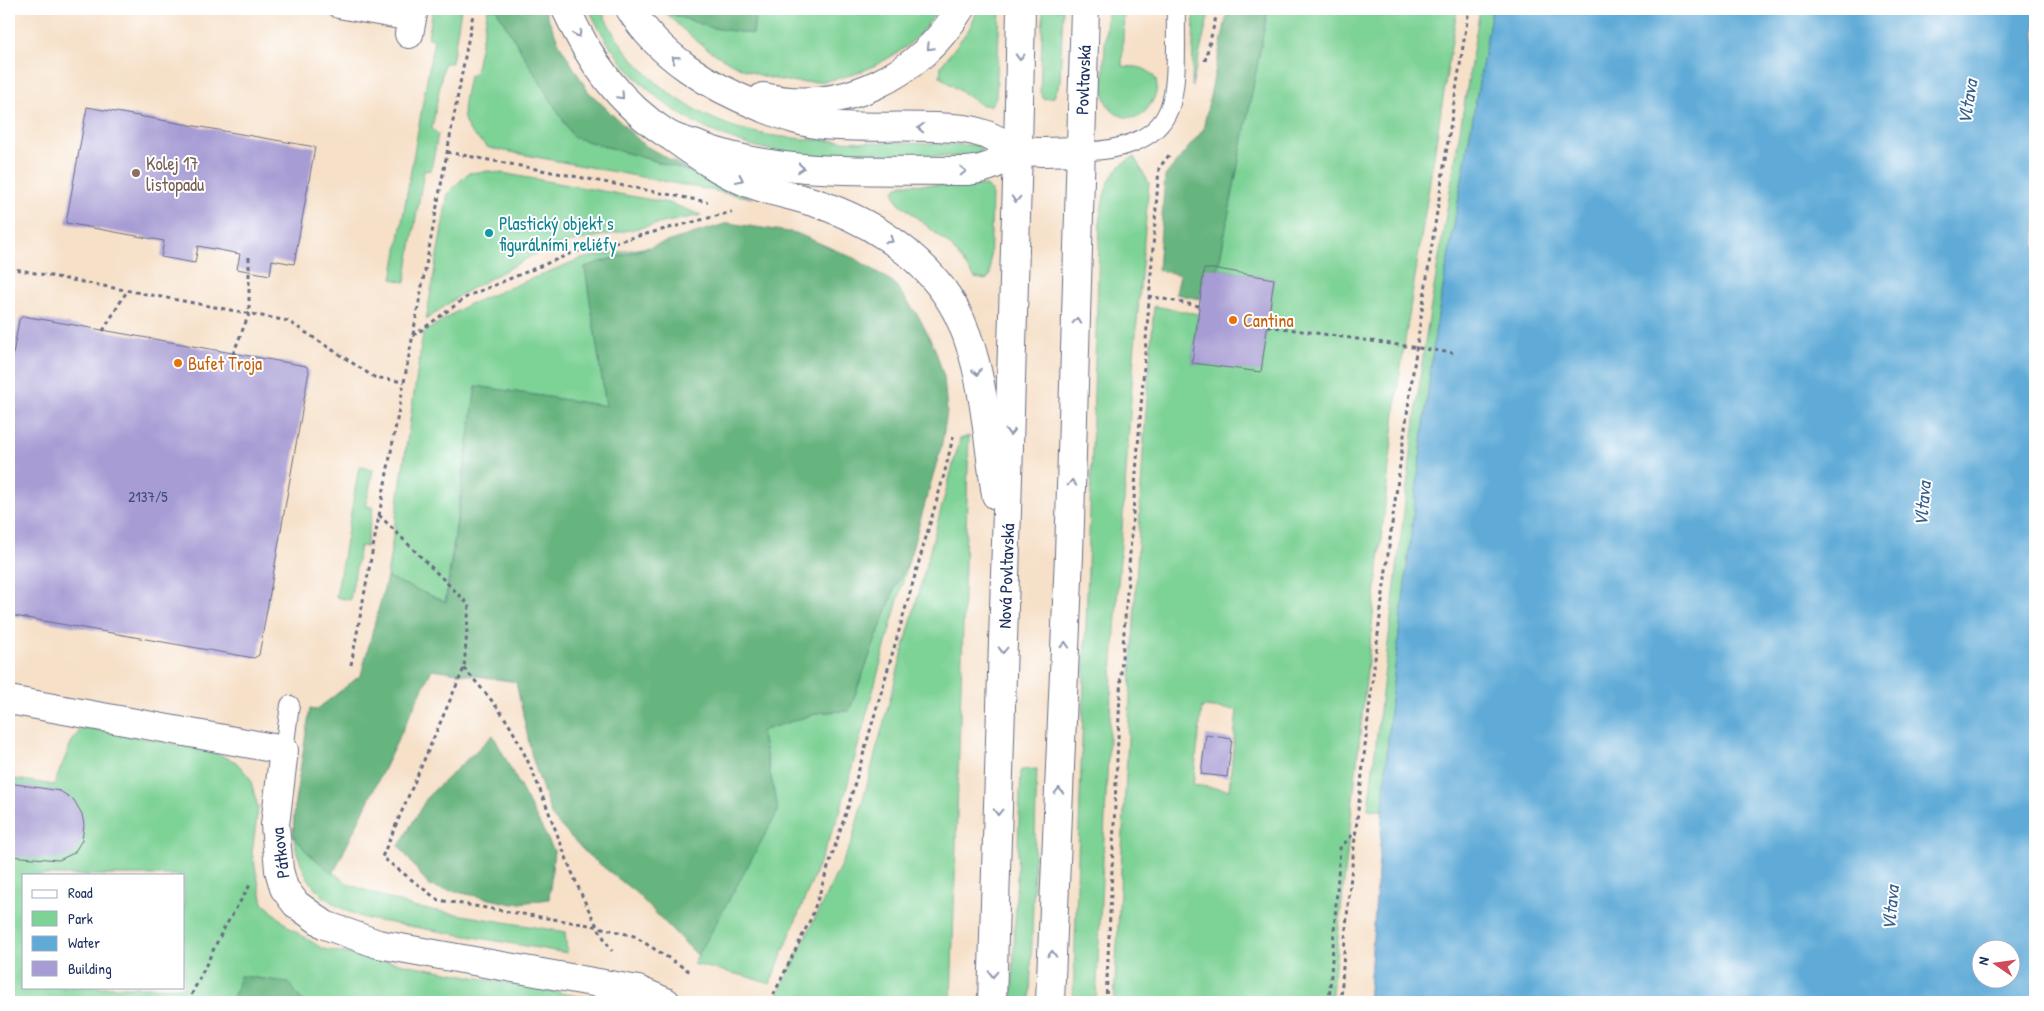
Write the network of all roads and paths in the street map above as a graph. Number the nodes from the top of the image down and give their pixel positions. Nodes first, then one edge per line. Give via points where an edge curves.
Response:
1 (338, 9) edge
2 (474, 9) edge
3 (566, 9) edge
4 (630, 9) edge
5 (960, 9) edge
6 (1021, 9) edge
7 (1085, 9) edge
8 (1176, 9) edge
9 (1469, 9) edge
10 (411, 22) edge
11 (715, 86) junction
12 (669, 135) junction
13 (1018, 150) junction
14 (1080, 151) junction
15 (447, 152) junction
16 (1158, 168) dead end
17 (714, 203) dead end
18 (742, 209) dead end
19 (249, 255) dead end
20 (9, 268) edge
21 (127, 291) junction
22 (1148, 296) junction
23 (1199, 306) dead end
24 (249, 314) junction
25 (1268, 326) dead end
26 (103, 330) dead end
27 (412, 336) junction
28 (1415, 347) junction
29 (1453, 353) dead end
30 (233, 354) dead end
31 (404, 382) junction
32 (955, 427) dead end
33 (379, 515) junction
34 (1006, 566) junction
35 (351, 665) dead end
36 (464, 668) junction
37 (9, 700) edge
38 (290, 705) dead end
39 (284, 750) junction
40 (1356, 831) junction
41 (279, 870) junction
42 (595, 926) junction
43 (692, 972) dead end
44 (188, 1002) edge
45 (666, 1002) edge
46 (770, 1002) edge
47 (992, 1002) edge
48 (1050, 1002) edge
49 (1106, 1002) edge
50 (1329, 1002) edge
51 (1341, 1002) edge

1 - 10 lane
2 - 15 path
3 -> 12 main road via 591,58 606,79 626,101
11 -> 4 main road via 660,47
5 -> 11 main road via 916,62 854,95 829,100 770,99
6 -> 13 main road
7 - 14 main road, Povltavská
8 - 14 lane via 1173,94 1169,110 1159,124 1125,147 1102,152
9 - 28 path
13 -> 11 main road via 993,136 964,129 805,122
12 -> 13 main road via 738,159 819,170 967,171 998,164
12 -> 34 main road via 710,164 746,182 830,208 863,222 903,249 938,285 961,320 975,365
13 - 14 main road
13 -> 34 main road, Nová Povltavská
48 -> 14 main road via 1070,526
15 - 17 path
15 - 27 path
16 - 22 path
18 - 27 path via 572,253 468,296
19 - 24 path
20 - 21 path
21 - 24 path
21 - 26 path
22 - 23 path
22 - 49 path via 1121,672
24 - 30 path
24 - 31 path via 288,321 374,377
25 - 28 path
27 - 31 path
28 - 29 path
28 - 40 path via 1384,575
31 - 33 path
32 - 46 path via 848,807 812,916
33 - 35 path
33 - 36 path via 469,605
34 -> 47 main road, Nová Povltavská
36 - 42 path via 511,727 552,817
36 - 42 path via 382,857 438,900
37 - 39 main road
38 - 39 lane
39 - 41 main road, Pátkova via 275,825
40 - 50 path via 1340,848
40 - 51 path
41 - 44 path via 256,874 222,932
41 - 45 main road, Pátkova via 284,888 296,904 325,925 378,944 638,990
42 - 43 path via 634,936

